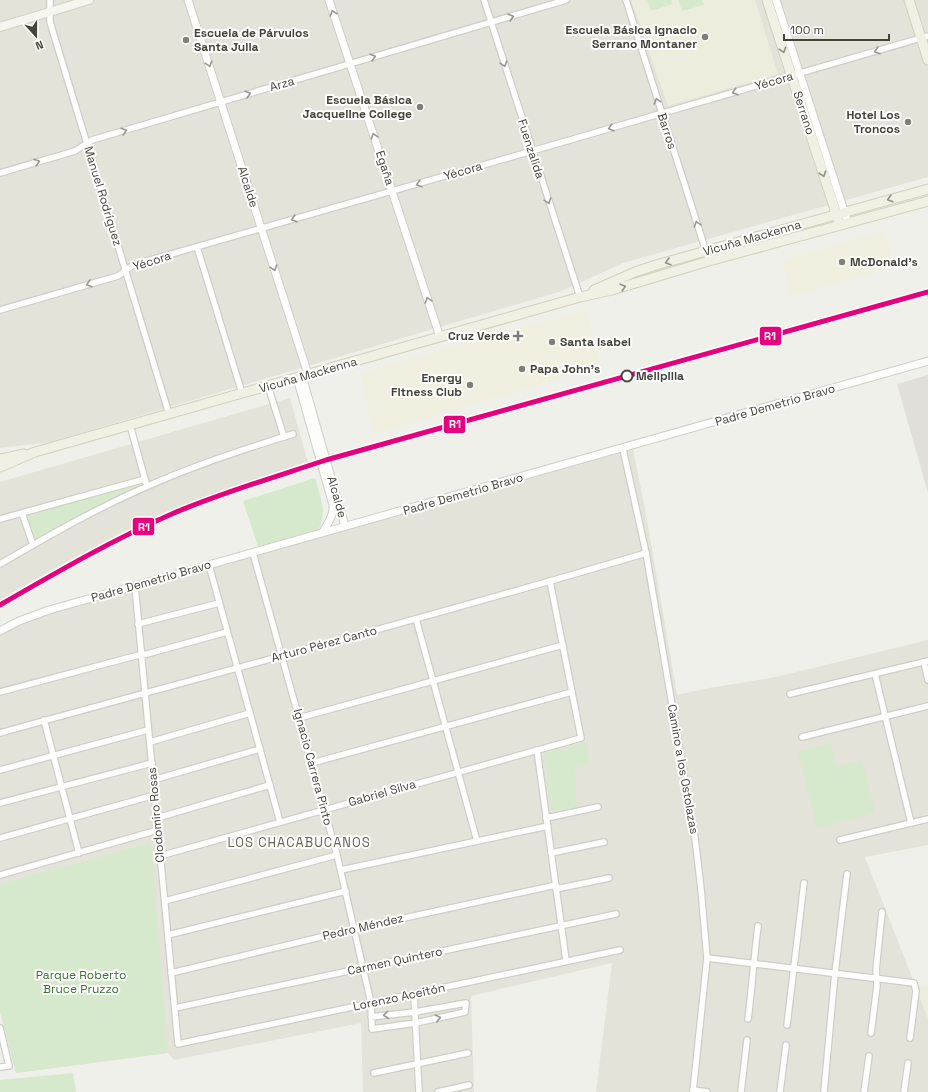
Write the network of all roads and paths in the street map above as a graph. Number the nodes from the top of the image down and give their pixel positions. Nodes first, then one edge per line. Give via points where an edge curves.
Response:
1 (50, 0) edge
2 (89, 0) edge
3 (188, 0) edge
4 (329, 0) edge
5 (484, 0) edge
6 (566, 0) edge
7 (626, 0) edge
8 (767, 0) edge
9 (776, 0) edge
10 (908, 0) edge
11 (50, 12) junction
12 (491, 23) junction
13 (0, 27) edge
14 (924, 37) edge
15 (928, 60) edge
16 (350, 64) junction
17 (796, 74) junction
18 (221, 102) junction
19 (661, 113) junction
20 (87, 144) junction
21 (532, 151) junction
22 (0, 173) edge
23 (928, 189) edge
24 (392, 191) junction
25 (928, 201) edge
26 (841, 213) junction
27 (844, 224) junction
28 (262, 228) junction
29 (197, 247) junction
30 (706, 251) junction
31 (709, 261) junction
32 (125, 271) junction
33 (580, 297) junction
34 (0, 310) edge
35 (440, 337) junction
36 (928, 361) edge
37 (302, 376) junction
38 (268, 386) junction
39 (242, 393) junction
40 (169, 414) junction
41 (130, 425) junction
42 (293, 434) dead end
43 (284, 437) junction
44 (623, 449) junction
45 (35, 452) junction
46 (0, 459) edge
47 (0, 467) edge
48 (145, 479) junction
49 (148, 486) junction
50 (22, 513) junction
51 (0, 519) edge
52 (345, 526) junction
53 (323, 532) junction
54 (33, 545) junction
55 (253, 553) junction
56 (646, 553) junction
57 (0, 564) edge
58 (209, 565) junction
59 (550, 582) junction
60 (135, 586) junction
61 (219, 603) junction
62 (416, 619) junction
63 (138, 624) junction
64 (0, 631) edge
65 (227, 632) junction
66 (563, 645) junction
67 (141, 655) junction
68 (282, 656) junction
69 (926, 661) edge
70 (237, 668) junction
71 (875, 674) junction
72 (928, 680) edge
73 (433, 681) junction
74 (0, 692) edge
75 (572, 692) junction
76 (145, 693) junction
77 (790, 694) dead end
78 (928, 706) edge
79 (250, 713) junction
80 (885, 717) junction
81 (299, 718) junction
82 (44, 720) junction
83 (446, 726) junction
84 (148, 730) junction
85 (0, 732) edge
86 (802, 738) dead end
87 (150, 742) junction
88 (260, 749) junction
89 (537, 750) junction
90 (53, 756) junction
91 (152, 763) junction
92 (312, 763) junction
93 (0, 770) edge
94 (458, 772) junction
95 (153, 780) junction
96 (270, 785) junction
97 (61, 787) junction
98 (155, 795) junction
99 (0, 803) edge
100 (598, 807) dead end
101 (325, 809) junction
102 (157, 818) junction
103 (546, 818) junction
104 (70, 819) junction
105 (928, 819) edge
106 (280, 822) junction
107 (911, 823) junction
108 (548, 826) junction
109 (158, 830) junction
110 (0, 838) edge
111 (840, 840) dead end
112 (477, 841) junction
113 (604, 842) dead end
114 (79, 853) junction
115 (551, 853) junction
116 (337, 855) junction
117 (160, 856) junction
118 (341, 870) junction
119 (847, 874) dead end
120 (0, 875) edge
121 (609, 878) dead end
122 (804, 883) dead end
123 (556, 887) junction
124 (346, 891) junction
125 (165, 901) junction
126 (882, 912) dead end
127 (616, 914) dead end
128 (561, 925) junction
129 (758, 926) dead end
130 (354, 929) junction
131 (168, 935) junction
132 (620, 950) dead end
133 (708, 958) junction
134 (566, 960) junction
135 (754, 964) junction
136 (363, 968) junction
137 (794, 968) junction
138 (171, 973) junction
139 (835, 973) junction
140 (876, 978) junction
141 (414, 994) junction
142 (371, 1003) junction
143 (175, 1008) junction
144 (415, 1012) junction
145 (371, 1017) junction
146 (748, 1019) dead end
147 (416, 1023) junction
148 (787, 1025) dead end
149 (0, 1028) edge
150 (871, 1034) dead end
151 (910, 1038) dead end
152 (747, 1040) dead end
153 (178, 1044) joint
154 (786, 1045) dead end
155 (468, 1053) dead end
156 (869, 1056) dead end
157 (908, 1063) dead end
158 (418, 1064) junction
159 (0, 1067) edge
160 (374, 1073) dead end
161 (469, 1085) dead end
162 (693, 1091) edge
163 (419, 1092) edge
164 (438, 1092) edge
165 (707, 1092) edge
166 (741, 1092) edge
167 (780, 1092) edge
168 (824, 1092) edge
169 (864, 1092) edge
170 (904, 1092) edge

1 - 11 street, Manuel Rodríguez
2 - 11 main road
3 -> 18 street, Alcalde
16 -> 4 street, Egaña
5 - 12 street, Fuenzalida
12 -> 6 street, Arza
19 -> 7 street, Barros
8 -> 17 main road, Serrano
9 - 17 street, Serrano
10 - 14 main road
11 - 13 main road
11 - 20 street, Manuel Rodríguez via 50,22
16 -> 12 street, Arza
12 -> 21 street, Fuenzalida
14 - 15 main road
14 -> 17 street, Yécora
18 -> 16 street, Arza
24 -> 16 street, Egaña
17 -> 19 street, Yécora
17 - 26 main road, Serrano
20 -> 18 street, Arza via 92,140
18 - 28 street, Alcalde
19 -> 21 street, Yécora
30 -> 19 street, Barros
22 -> 20 street, Arza via 75,151
20 - 32 street, Manuel Rodríguez
21 -> 24 street, Yécora
21 -> 33 street, Fuenzalida
23 -> 26 main road, Vicuña Mackenna
24 -> 28 street, Yécora
35 -> 24 street, Egaña
25 - 27 main road, Vicuña Mackenna
26 - 27 main road, Serrano
26 - 30 main road, Vicuña Mackenna
27 - 31 main road, Vicuña Mackenna
28 - 29 street, Yécora
28 -> 37 street, Alcalde
29 - 32 street, Yécora via 133,265
29 - 39 street
30 - 31 street, Barros
30 -> 33 main road, Vicuña Mackenna via 635,272
33 -> 31 main road, Vicuña Mackenna
32 -> 34 street, Yécora via 118,276
32 - 40 street, Manuel Rodríguez
33 - 35 main road, Vicuña Mackenna
35 - 37 main road, Vicuña Mackenna
36 - 44 street, Padre Demetrio Bravo
37 - 38 main road, Vicuña Mackenna
37 - 52 street, Alcalde
37 - 53 street, Alcalde via 333,505 331,517
38 - 39 main road, Vicuña Mackenna
38 - 43 street
39 - 40 main road, Vicuña Mackenna
40 - 41 main road, Vicuña Mackenna
41 - 45 main road, Vicuña Mackenna
41 - 48 street
42 - 43 street
43 - 49 street via 206,462
44 - 52 street, Padre Demetrio Bravo
44 - 56 street, Camino a los Ostolazas
45 - 46 main road, Vicuña Mackenna
45 - 47 main road, Vicuña Mackenna
48 - 49 street
48 - 50 street
49 - 54 street
50 - 51 street
50 - 54 street
52 - 53 street, Padre Demetrio Bravo
53 - 55 street, Padre Demetrio Bravo
54 - 57 street
55 - 58 street, Padre Demetrio Bravo
55 - 68 street, Ignacio Carrera Pinto
56 - 59 street, Arturo Pérez Canto
56 - 133 street, Camino a los Ostolazas via 695,838
58 - 60 street, Padre Demetrio Bravo
58 - 61 street
59 - 62 street, Arturo Pérez Canto
59 - 66 street
60 - 63 street, Clodomiro Rosas
60 - 64 street, Padre Demetrio Bravo via 39,613 19,620
61 - 63 street
61 - 65 street
62 - 68 street, Arturo Pérez Canto
62 - 73 street
63 - 67 street, Clodomiro Rosas
65 - 67 street
65 - 70 street
66 - 73 street
66 - 75 street
67 - 74 street
67 - 76 street, Clodomiro Rosas
68 - 70 street, Arturo Pérez Canto
68 - 81 street, Ignacio Carrera Pinto
69 - 71 street
69 - 72 street
70 - 76 street, Arturo Pérez Canto
70 - 79 street
71 - 77 street
71 - 80 street
73 - 81 street
73 - 83 street
75 - 83 street
75 - 89 street, Gabriel Silva via 581,738
76 - 82 street, Arturo Pérez Canto
76 - 84 street, Clodomiro Rosas
78 - 80 street
79 - 87 street
79 - 88 street
80 - 86 street
80 - 107 street
81 - 92 street, Ignacio Carrera Pinto
82 - 85 street, Arturo Pérez Canto
82 - 90 street
83 - 92 street
83 - 94 street
84 - 87 street, Clodomiro Rosas
84 - 90 street
87 - 91 street, Clodomiro Rosas
88 - 95 street
88 - 96 street
89 - 94 street, Gabriel Silva
89 - 103 street
90 - 93 street
90 - 97 street
91 - 95 street, Clodomiro Rosas
91 - 97 street
92 - 101 street, Ignacio Carrera Pinto
94 - 101 street, Gabriel Silva
94 - 112 street
95 - 98 street, Clodomiro Rosas
96 - 102 street
96 - 106 street
97 - 99 street
97 - 104 street
98 - 102 street, Clodomiro Rosas
98 - 104 street
100 - 103 street
101 - 106 street, Gabriel Silva
101 - 116 street, Ignacio Carrera Pinto
102 - 109 street, Clodomiro Rosas
103 - 108 street
104 - 110 street
104 - 114 street
105 - 107 street
106 - 117 street, Gabriel Silva
107 - 111 street
108 - 112 street
108 - 115 street
109 - 114 street
109 - 117 street, Clodomiro Rosas
112 - 118 street
113 - 115 street
114 - 120 street
115 - 123 street
116 - 118 street, Ignacio Carrera Pinto
116 - 125 street
117 - 125 street, Clodomiro Rosas
118 - 124 street, Ignacio Carrera Pinto
119 - 139 street
121 - 123 street, Pedro Méndez
122 - 137 street
123 - 128 street
123 - 130 street, Pedro Méndez
124 - 130 street, Ignacio Carrera Pinto
124 - 131 street
125 - 131 street, Clodomiro Rosas
126 - 140 street
127 - 128 street, Carmen Quintero
128 - 134 street
128 - 136 street, Carmen Quintero
129 - 135 street
130 - 136 street, Ignacio Carrera Pinto
130 - 138 street, Pedro Méndez
131 - 138 street, Clodomiro Rosas
132 - 134 street, Lorenzo Aceitón
133 - 135 street
133 - 162 street, Camino a los Ostolazas
134 - 141 street, Lorenzo Aceitón
135 - 137 street
135 - 146 street
136 - 142 street, Ignacio Carrera Pinto
136 - 143 street, Carmen Quintero
137 - 139 street
137 - 148 street
138 - 143 street, Clodomiro Rosas
139 - 140 street
139 - 168 street
140 - 150 street
140 - 151 street via 914,983 916,991
141 - 142 street, Lorenzo Aceitón
141 - 144 street
142 - 145 street, Ignacio Carrera Pinto
142 - 153 street, Lorenzo Aceitón
143 - 153 street, Clodomiro Rosas
144 -> 145 street
144 - 147 street
147 -> 144 street via 465,1012 466,1003
145 - 147 street, Ignacio Carrera Pinto via 372,1029
147 - 158 street
149 - 159 street via 10,1066
152 - 166 street
154 - 167 street
155 - 158 street
156 - 169 street
157 - 170 street
158 - 160 street
158 - 163 street
161 - 164 street
162 - 165 street

